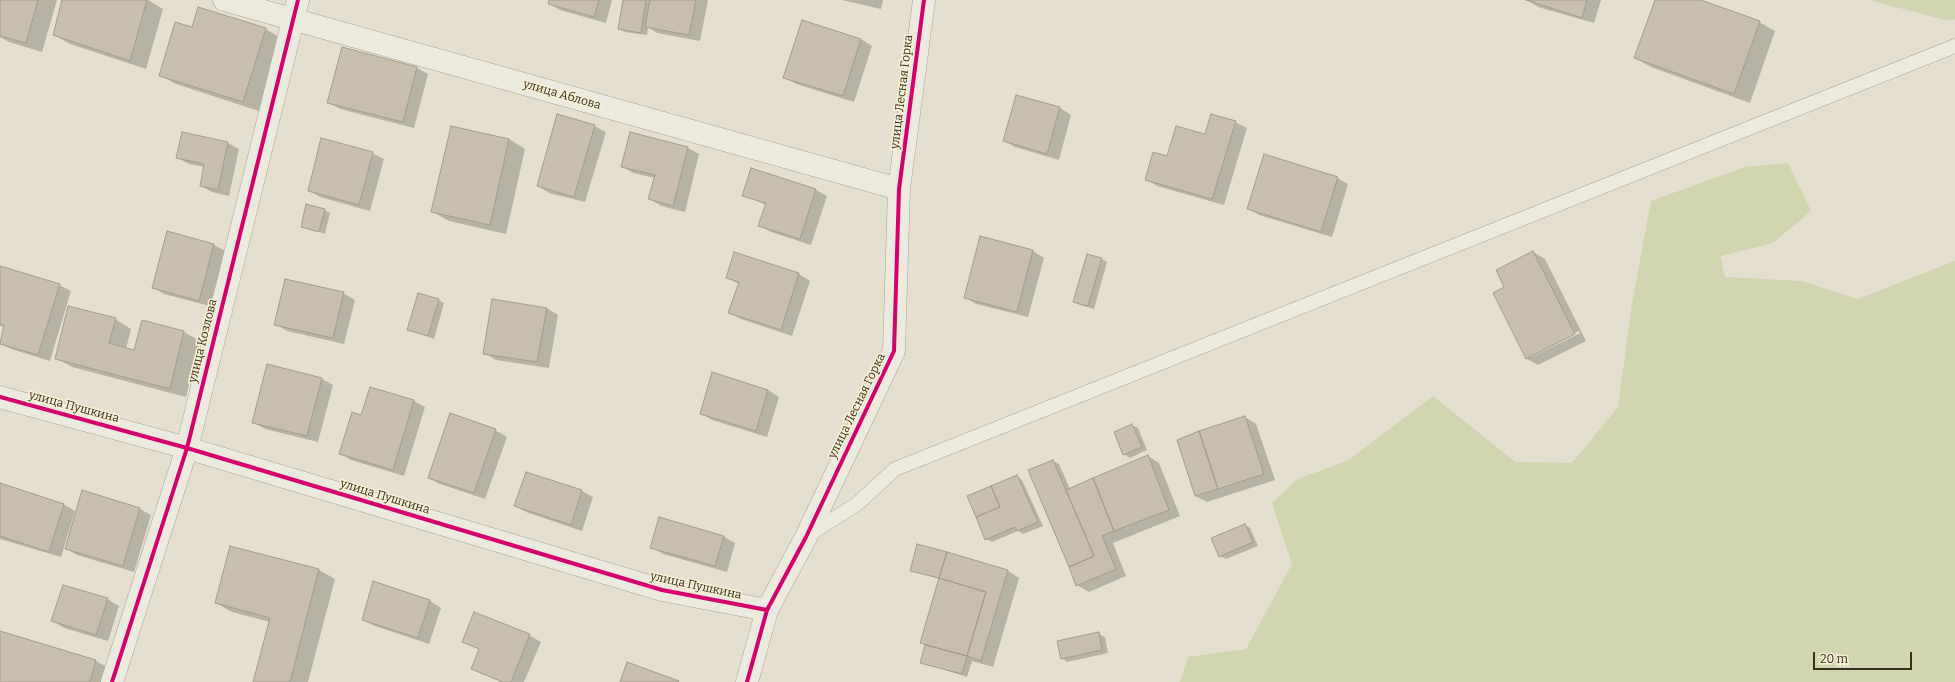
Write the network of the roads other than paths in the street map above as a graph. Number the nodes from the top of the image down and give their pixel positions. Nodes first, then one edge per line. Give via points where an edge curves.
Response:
1 (224, 0) edge
2 (924, 0) edge
3 (295, 10) edge
4 (1955, 46) edge
5 (899, 189) junction
6 (0, 397) edge
7 (187, 448) junction
8 (806, 537) junction
9 (767, 610) junction
10 (112, 682) edge
11 (747, 682) edge

1 - 3 street, улица Аблова
2 - 5 street, улица Лесная Горка
3 - 5 street, улица Аблова
3 - 7 street, улица Козлова
4 - 8 lane via 895,469 857,504
5 - 8 street, улица Лесная Горка via 894,351
6 - 7 street, улица Пушкина
7 - 9 street, улица Пушкина via 662,590
7 - 10 street, улица Козлова
8 - 9 street, улица Лесная Горка
9 - 11 street, улица Лесная Горка

